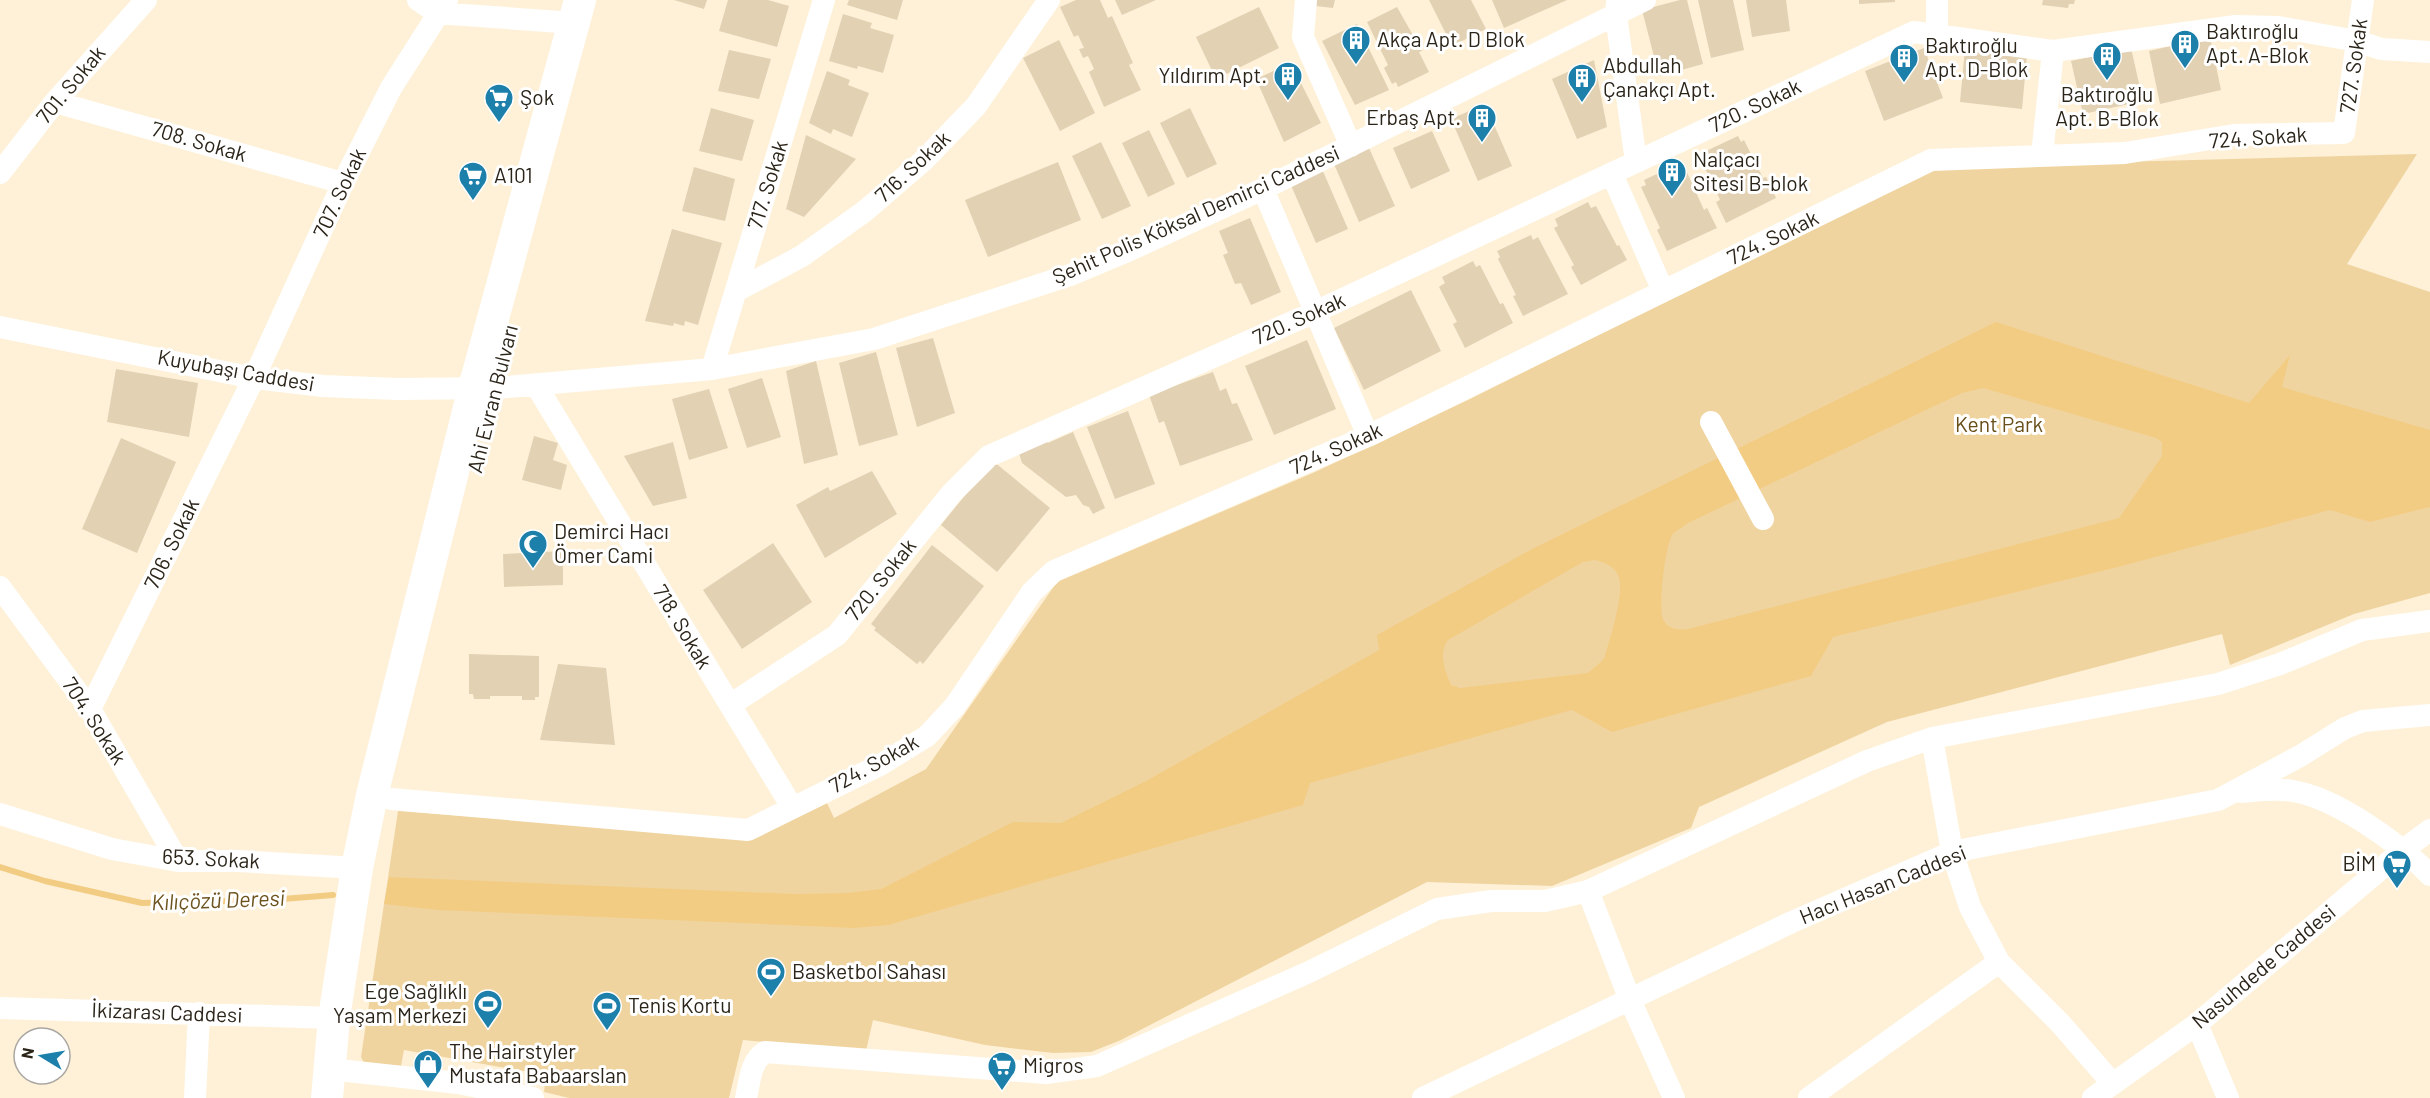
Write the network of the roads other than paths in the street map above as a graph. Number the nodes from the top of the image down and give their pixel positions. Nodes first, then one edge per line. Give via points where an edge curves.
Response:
1 (146, 0) edge
2 (418, 0) edge
3 (597, 0) edge
4 (824, 0) edge
5 (1049, 0) edge
6 (1306, 0) edge
7 (1645, 0) edge
8 (1937, 0) edge
9 (2363, 0) edge
10 (442, 7) edge
11 (1616, 8) edge
12 (577, 11) edge
13 (1937, 35) junction
14 (2357, 41) junction
15 (2053, 51) junction
16 (2430, 52) edge
17 (55, 102) junction
18 (2344, 133) joint
19 (1351, 146) junction
20 (2042, 155) junction
21 (1635, 162) junction
22 (0, 173) edge
23 (1612, 174) junction
24 (343, 183) junction
25 (1263, 189) junction
26 (736, 291) junction
27 (1664, 291) junction
28 (1315, 312) junction
29 (0, 327) edge
30 (712, 369) junction
31 (254, 378) junction
32 (536, 385) junction
33 (485, 388) junction
34 (1711, 422) dead end
35 (1368, 436) junction
36 (1763, 519) dead end
37 (0, 587) edge
38 (2430, 621) edge
39 (730, 705) junction
40 (90, 709) junction
41 (2430, 715) edge
42 (1932, 738) junction
43 (382, 797) junction
44 (2218, 800) junction
45 (792, 807) junction
46 (0, 814) edge
47 (2430, 830) edge
48 (2403, 850) junction
49 (1952, 852) junction
50 (178, 861) junction
51 (357, 868) junction
52 (2430, 875) edge
53 (1588, 891) junction
54 (1999, 962) junction
55 (1630, 1000) junction
56 (0, 1008) edge
57 (199, 1014) junction
58 (0, 1016) edge
59 (334, 1018) junction
60 (2197, 1024) junction
61 (338, 1084) edge
62 (2113, 1084) junction
63 (1467, 1089) edge
64 (195, 1098) edge
65 (533, 1098) edge
66 (746, 1098) edge
67 (1423, 1098) edge
68 (1674, 1098) edge
69 (1809, 1098) edge
70 (2093, 1098) edge
71 (2228, 1098) edge

1 - 17 street, 701. Sokak
2 - 10 street
3 - 33 main road, Ahi Evran Bulvarı
4 - 26 street, 717. Sokak
5 - 26 street, 716. Sokak via 976,106 923,160 865,211 802,256
6 - 19 street via 1303,37
7 - 11 street, Şehit Polis Köksal Demirci Caddesi
8 - 13 street
9 - 14 street, 727. Sokak
10 - 12 street
10 - 24 street, 707. Sokak via 391,88
11 - 19 street, Şehit Polis Köksal Demirci Caddesi
11 - 21 street
12 - 33 main road, Ahi Evran Bulvarı
13 - 15 street, 720. Sokak
13 - 21 street, 720. Sokak via 1914,32
14 - 15 street, 720. Sokak via 2278,27 2236,26
14 - 16 street, 720. Sokak via 2381,49
14 - 18 street, 727. Sokak
15 - 20 street
17 - 22 street, 701. Sokak
17 - 24 street, 708. Sokak
18 - 20 street, 724. Sokak via 2234,135 2125,153
19 - 25 street, Şehit Polis Köksal Demirci Caddesi
20 - 27 street, 724. Sokak via 1931,160
21 - 23 street, 720. Sokak
23 - 27 street
23 - 28 street, 720. Sokak
24 - 31 street, 707. Sokak
25 - 28 street
25 - 30 street, Şehit Polis Köksal Demirci Caddesi via 1070,275 874,339
26 - 30 street, 717. Sokak
27 - 35 street, 724. Sokak
28 - 35 street
28 - 39 street, 720. Sokak via 989,456 951,494 837,635
29 - 31 street, Kuyubaşı Caddesi
30 - 32 street, Şehit Polis Köksal Demirci Caddesi
31 - 33 street, Kuyubaşı Caddesi via 323,386
31 - 40 street, 706. Sokak
32 - 33 street, Şehit Polis Köksal Demirci Caddesi
32 - 39 street, 718. Sokak
33 - 43 main road, Ahi Evran Bulvarı
34 - 36 street
35 - 45 street, 724. Sokak via 1054,571 1032,591 955,706 927,736 880,765
37 - 40 street, 704. Sokak
38 - 42 street via 2362,630 2280,664 2218,684
39 - 45 street, 718. Sokak
40 - 50 street, 704. Sokak
41 - 44 street, Hacı Hasan Caddesi via 2362,721 2344,728
42 - 49 street
42 - 53 street via 1867,761
43 - 45 street, 724. Sokak via 748,831
43 - 51 main road
43 - 61 main road via 365,937
44 - 48 street via 2239,792 2265,790 2291,790 2314,796 2338,807
44 - 49 street, Hacı Hasan Caddesi
46 - 50 street, 653. Sokak via 112,849
47 - 48 street, Nasuhdede Caddesi
48 - 52 street
48 - 60 street, Nasuhdede Caddesi
49 - 54 street via 1970,907
49 - 55 street, Hacı Hasan Caddesi via 1792,922
50 - 51 street, 653. Sokak
51 - 59 main road
53 - 55 street
53 - 66 street via 1545,901 1491,901 1437,909 1309,972 1097,1066 1046,1073 765,1052 753,1065
54 - 62 street
54 - 69 street
55 - 63 street, Hacı Hasan Caddesi
55 - 68 street
56 - 57 street, İkizarası Caddesi
56 - 58 street
57 - 59 street, İkizarası Caddesi
57 - 64 street
59 - 61 main road
60 - 62 street, Nasuhdede Caddesi
60 - 71 street
61 - 65 street via 458,1083
62 - 70 street, Nasuhdede Caddesi
63 - 67 street, Hacı Hasan Caddesi

